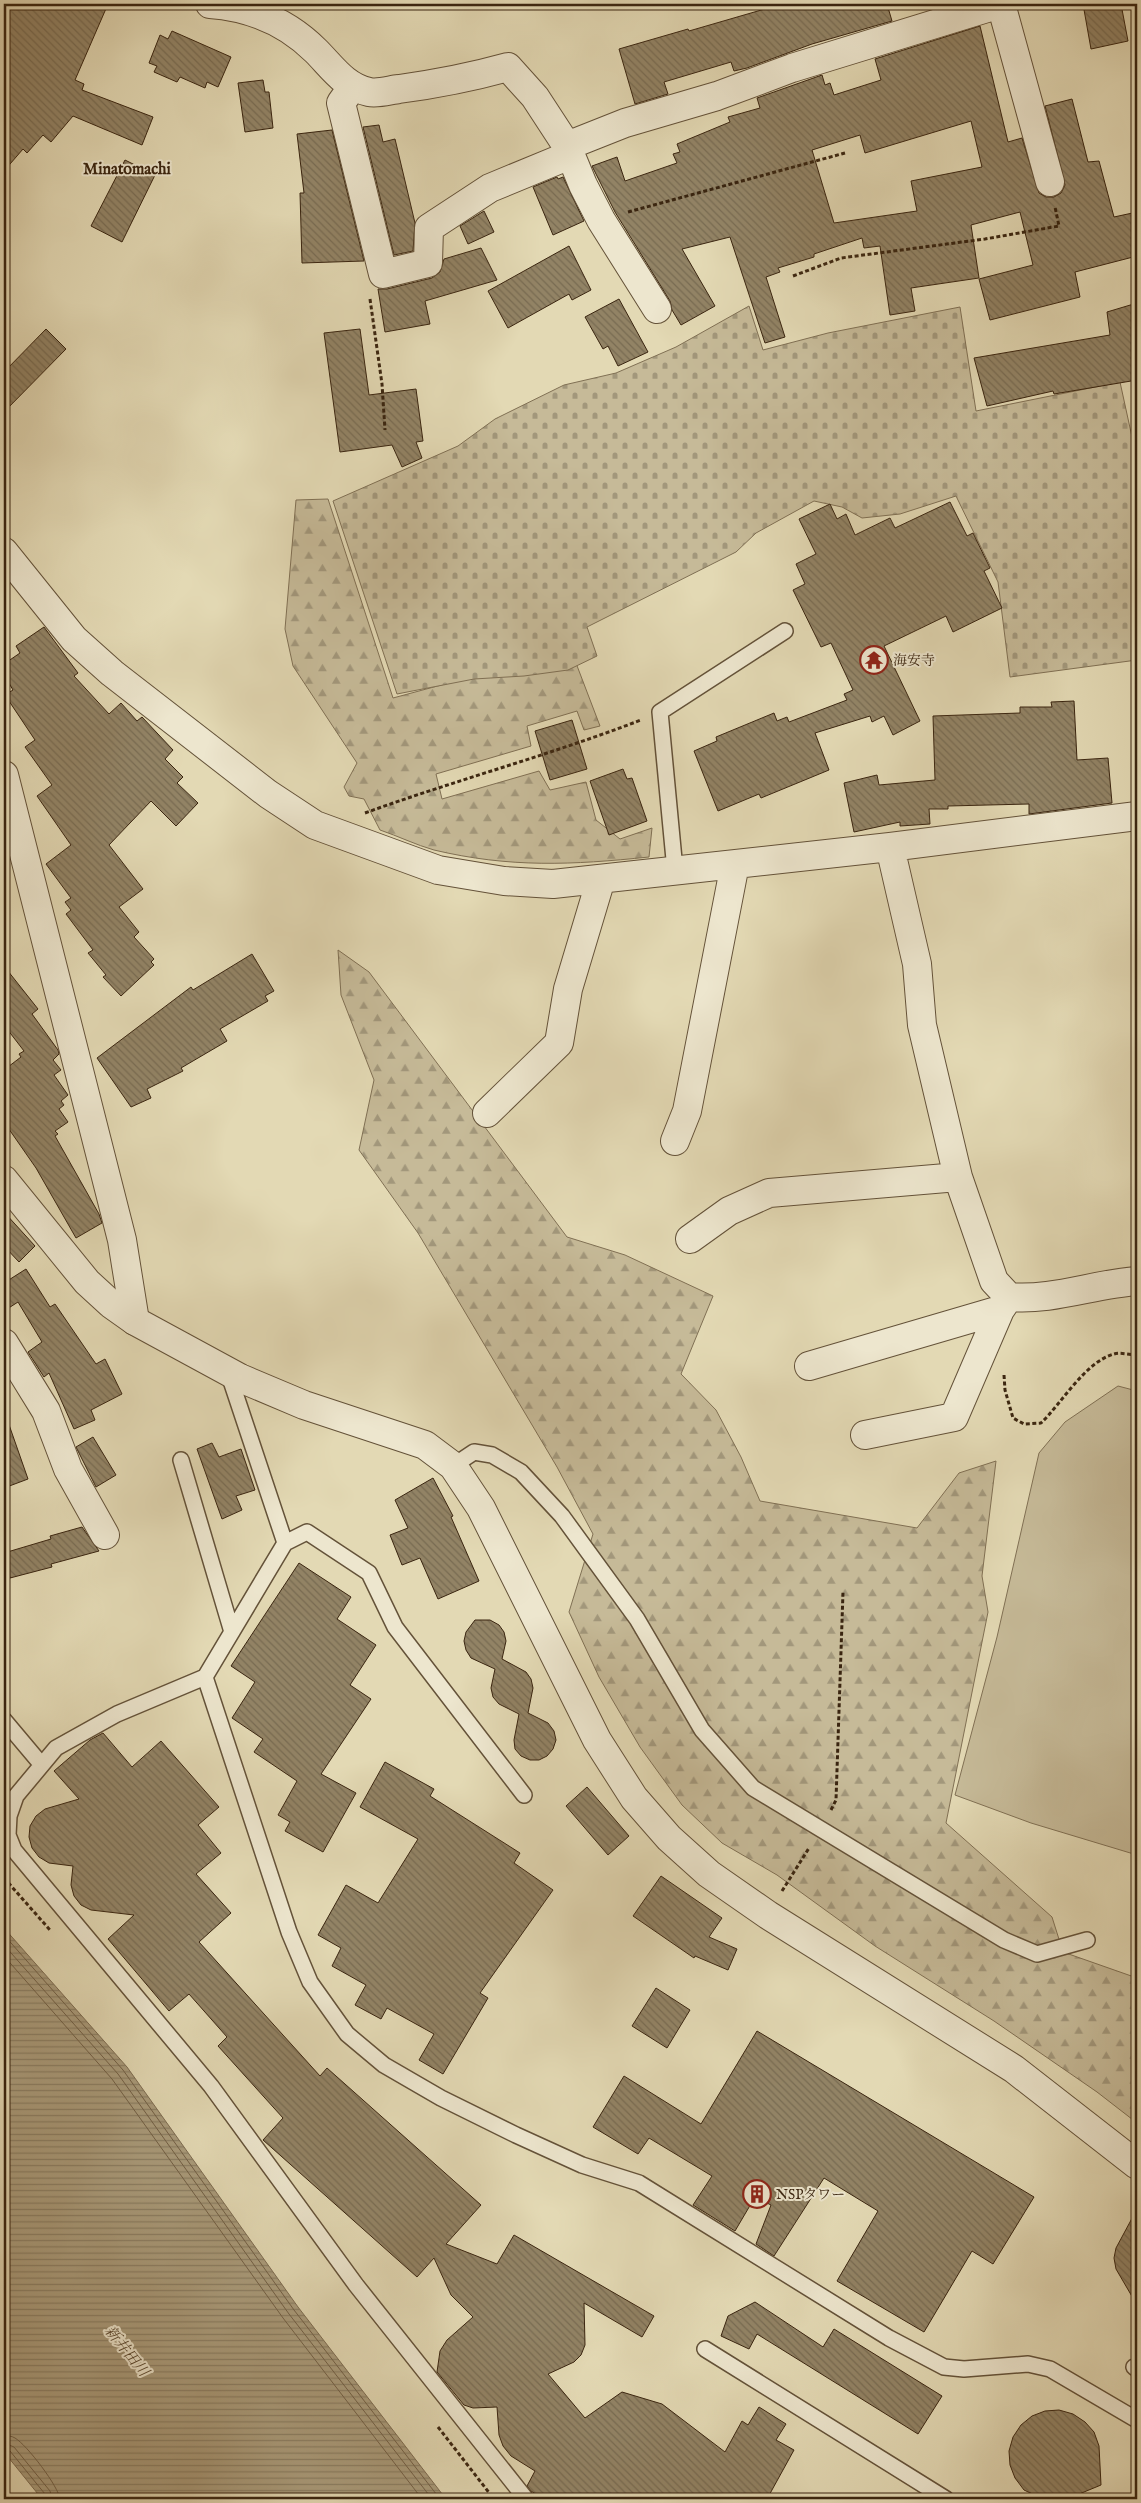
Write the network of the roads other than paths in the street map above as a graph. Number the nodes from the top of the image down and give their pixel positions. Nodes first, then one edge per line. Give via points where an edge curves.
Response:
1 (210, 4) edge
2 (1001, 4) edge
3 (353, 86) junction
4 (568, 151) junction
5 (1050, 182) road end
6 (657, 309) dead end
7 (4, 552) edge
8 (785, 630) dead end
9 (4, 775) edge
10 (1137, 816) edge
11 (890, 847) junction
12 (735, 864) junction
13 (675, 870) junction
14 (601, 879) junction
15 (487, 1112) dead end
16 (675, 1140) dead end
17 (958, 1177) junction
18 (6, 1189) edge
19 (690, 1239) dead end
20 (1137, 1281) edge
21 (1005, 1303) junction
22 (136, 1321) junction
23 (4, 1343) edge
24 (809, 1366) dead end
25 (228, 1372) junction
26 (865, 1435) dead end
27 (181, 1460) dead end
28 (453, 1466) junction
29 (105, 1535) dead end
30 (285, 1543) junction
31 (232, 1632) junction
32 (205, 1677) junction
33 (4, 1720) edge
34 (41, 1764) junction
35 (524, 1795) dead end
36 (1088, 1940) dead end
37 (1137, 2165) edge
38 (705, 2349) dead end
39 (1137, 2420) edge
40 (526, 2499) edge
41 (946, 2499) edge

1 - 3 street via 233,6 279,21
2 - 4 street via 625,123
2 - 5 street
3 - 4 street via 370,93 458,81 508,67 535,97
3 - 4 street via 341,103 383,274 428,263 429,228 490,188
4 - 6 street via 601,220
7 - 14 street via 74,639 112,673 268,794 315,826 438,870 494,880 553,884
8 - 13 lane via 660,712
9 - 22 street via 122,1240
10 - 11 street
11 - 12 street
11 - 17 street via 917,964 922,1025
12 - 13 street
12 - 16 street via 687,1111
13 - 14 street
14 - 15 street via 568,989 559,1043
17 - 19 street via 769,1193 729,1211
17 - 21 street via 994,1281
18 - 22 street via 87,1282
20 - 21 street
21 - 24 street
21 - 26 street via 954,1417
22 - 25 street
23 - 29 street via 46,1411 68,1469
25 - 28 street via 304,1405 425,1445
25 - 30 lane
27 - 31 lane
28 - 36 lane via 474,1452 492,1455 521,1472 562,1516 637,1619 702,1730 754,1788 1012,1944 1036,1954
28 - 37 street via 481,1508 597,1740 634,1798 669,1838 709,1874 768,1915 1014,2069
30 - 31 lane
30 - 35 lane via 307,1532 369,1573 395,1627
31 - 32 lane
32 - 34 lane via 117,1714 56,1748
32 - 39 lane via 289,1932 310,1982 347,2034 384,2065 516,2136 582,2165 639,2183 889,2338 944,2367 964,2370 1028,2364 1050,2370
33 - 34 lane
34 - 40 lane via 16,1796 9,1816 8,1835 14,1850 211,2086 356,2285
38 - 41 lane

